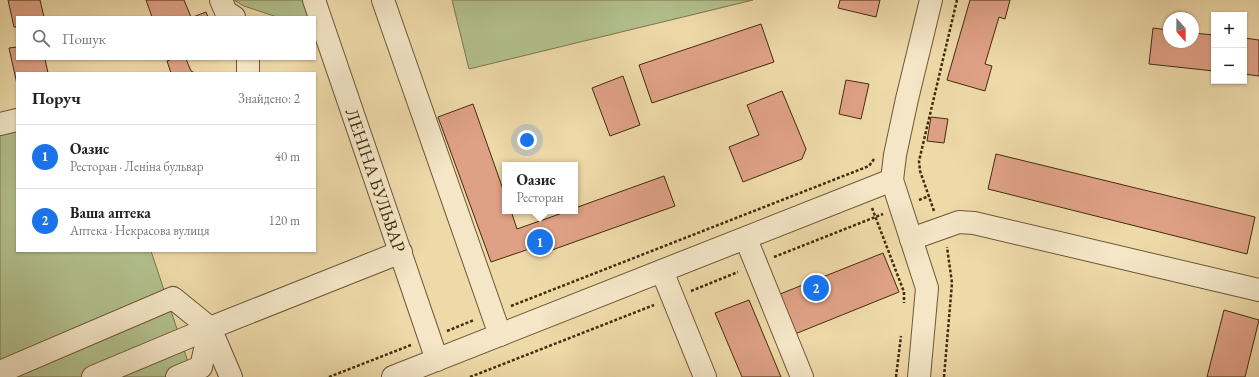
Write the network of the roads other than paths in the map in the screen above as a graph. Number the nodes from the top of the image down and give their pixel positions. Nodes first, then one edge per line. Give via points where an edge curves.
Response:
1 (222, 0) edge
2 (314, 0) edge
3 (383, 0) edge
4 (931, 0) edge
5 (232, 16) edge
6 (322, 43) edge
7 (248, 60) edge
8 (248, 72) edge
9 (16, 120) edge
10 (0, 124) edge
11 (892, 180) junction
12 (746, 238) junction
13 (911, 239) junction
14 (401, 252) junction
15 (662, 271) junction
16 (1259, 290) edge
17 (210, 328) junction
18 (500, 335) junction
19 (438, 360) junction
20 (0, 372) edge
21 (93, 377) edge
22 (177, 377) edge
23 (231, 377) edge
24 (394, 377) edge
25 (705, 377) edge
26 (802, 377) edge
27 (919, 377) edge

1 - 5 street via 226,12
2 - 6 street, ЛЕНІНА БУЛЬВАР
3 - 18 street
4 - 11 street via 907,99
6 - 14 street, ЛЕНІНА БУЛЬВАР
7 - 8 street
9 - 10 street
11 - 12 street
11 - 13 street
12 - 15 street
12 - 26 street
13 - 16 street via 959,222 974,222
13 - 27 street via 926,288
14 - 17 street
14 - 19 street, ЛЕНІНА БУЛЬВАР
15 - 18 street
15 - 25 street
17 - 20 street via 173,298
17 - 21 street
17 - 22 street via 201,367
17 - 23 street
18 - 19 street
19 - 24 street

